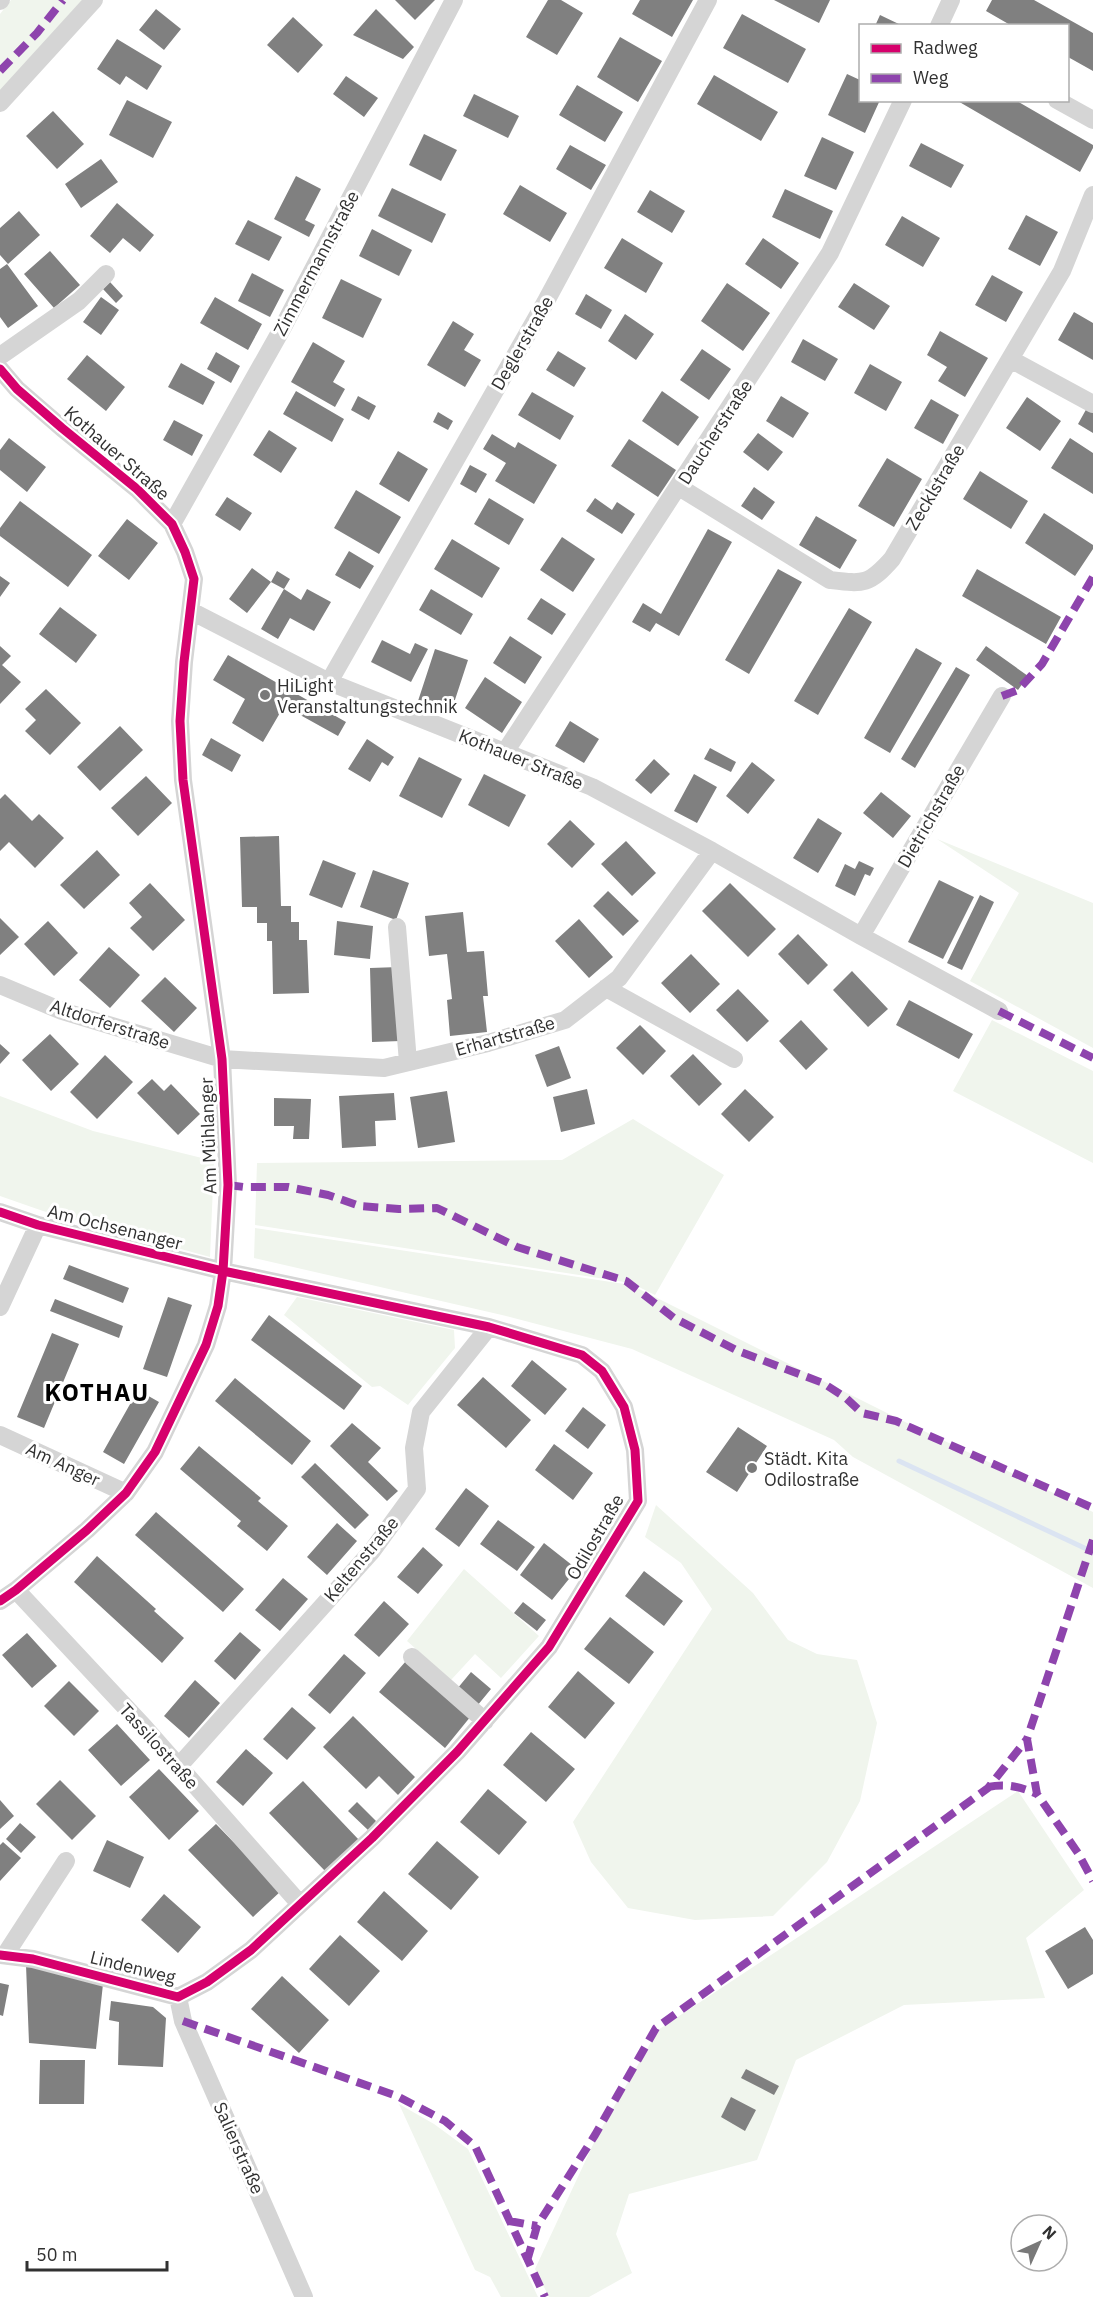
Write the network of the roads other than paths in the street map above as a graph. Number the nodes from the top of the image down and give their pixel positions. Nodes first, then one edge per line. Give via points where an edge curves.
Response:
1 (94, 0) edge
2 (454, 0) edge
3 (708, 0) edge
4 (951, 0) edge
5 (940, 24) edge
6 (902, 102) edge
7 (1061, 102) edge
8 (0, 104) edge
9 (1093, 120) edge
10 (1093, 195) edge
11 (106, 274) dead end
12 (0, 356) edge
13 (1010, 359) junction
14 (0, 369) edge
15 (1093, 404) edge
16 (679, 487) junction
17 (172, 524) junction
18 (191, 611) junction
19 (329, 682) junction
20 (1002, 696) dead end
21 (505, 752) junction
22 (712, 851) junction
23 (396, 927) dead end
24 (861, 936) junction
25 (0, 985) edge
26 (606, 988) junction
27 (999, 1011) dead end
28 (222, 1059) junction
29 (734, 1059) dead end
30 (408, 1062) junction
31 (0, 1212) edge
32 (38, 1225) junction
33 (223, 1271) junction
34 (0, 1307) edge
35 (489, 1327) junction
36 (0, 1434) edge
37 (126, 1493) junction
38 (16, 1590) junction
39 (0, 1601) edge
40 (412, 1657) dead end
41 (485, 1721) junction
42 (178, 1767) junction
43 (66, 1861) dead end
44 (300, 1904) junction
45 (2, 1955) edge
46 (178, 1997) junction
47 (304, 2297) edge

1 - 8 street
2 - 17 street, Zimmermannstraße via 283,327
3 - 19 street, Deglerstraße via 545,303
4 - 5 street
6 - 16 street, Daucherstraße via 831,254
7 - 9 street
10 - 13 street, Zecklstraße via 1062,271
11 - 12 street via 79,301
13 - 15 street
13 - 16 street, Zecklstraße via 892,559 875,577 855,583 830,580
14 - 17 street, Kothauer Straße via 17,389 137,489
16 - 21 street, Daucherstraße
17 - 18 street, Kothauer Straße via 194,579
18 - 19 street, Kothauer Straße
18 - 28 street, Am Mühlanger via 180,721 183,780
19 - 21 street, Kothauer Straße
20 - 24 street, Dietrichstraße
21 - 22 street, Kothauer Straße via 592,787
22 - 24 street, Kothauer Straße
22 - 26 street, Erhartstraße via 619,978
23 - 30 street
24 - 27 street, Kothauer Straße
25 - 28 street, Altdorferstraße via 62,1011
26 - 29 street
26 - 30 street, Erhartstraße via 565,1020
28 - 30 street, Erhartstraße via 384,1068
28 - 33 street, Am Mühlanger via 228,1185
31 - 32 street, Am Ochsenanger
32 - 33 street, Am Ochsenanger
32 - 34 street
33 - 35 street, Odilostraße
33 - 37 street, Am Mühlanger via 206,1345 155,1452
35 - 41 street, Odilostraße via 582,1355 602,1371 624,1407 635,1449 638,1501 549,1647
35 - 42 street, Keltenstraße via 421,1412 414,1448 417,1489 372,1551
36 - 37 street, Am Anger
37 - 38 street, Am Mühlanger
38 - 39 street, Am Mühlanger
38 - 42 street, Tassilostraße
40 - 41 street
41 - 44 street, Odilostraße via 372,1838
42 - 44 street, Tassilostraße
43 - 45 street
44 - 46 street, Lindenweg via 251,1950 207,1982
45 - 46 street, Lindenweg via 33,1959
46 - 47 street, Salierstraße via 183,2021

